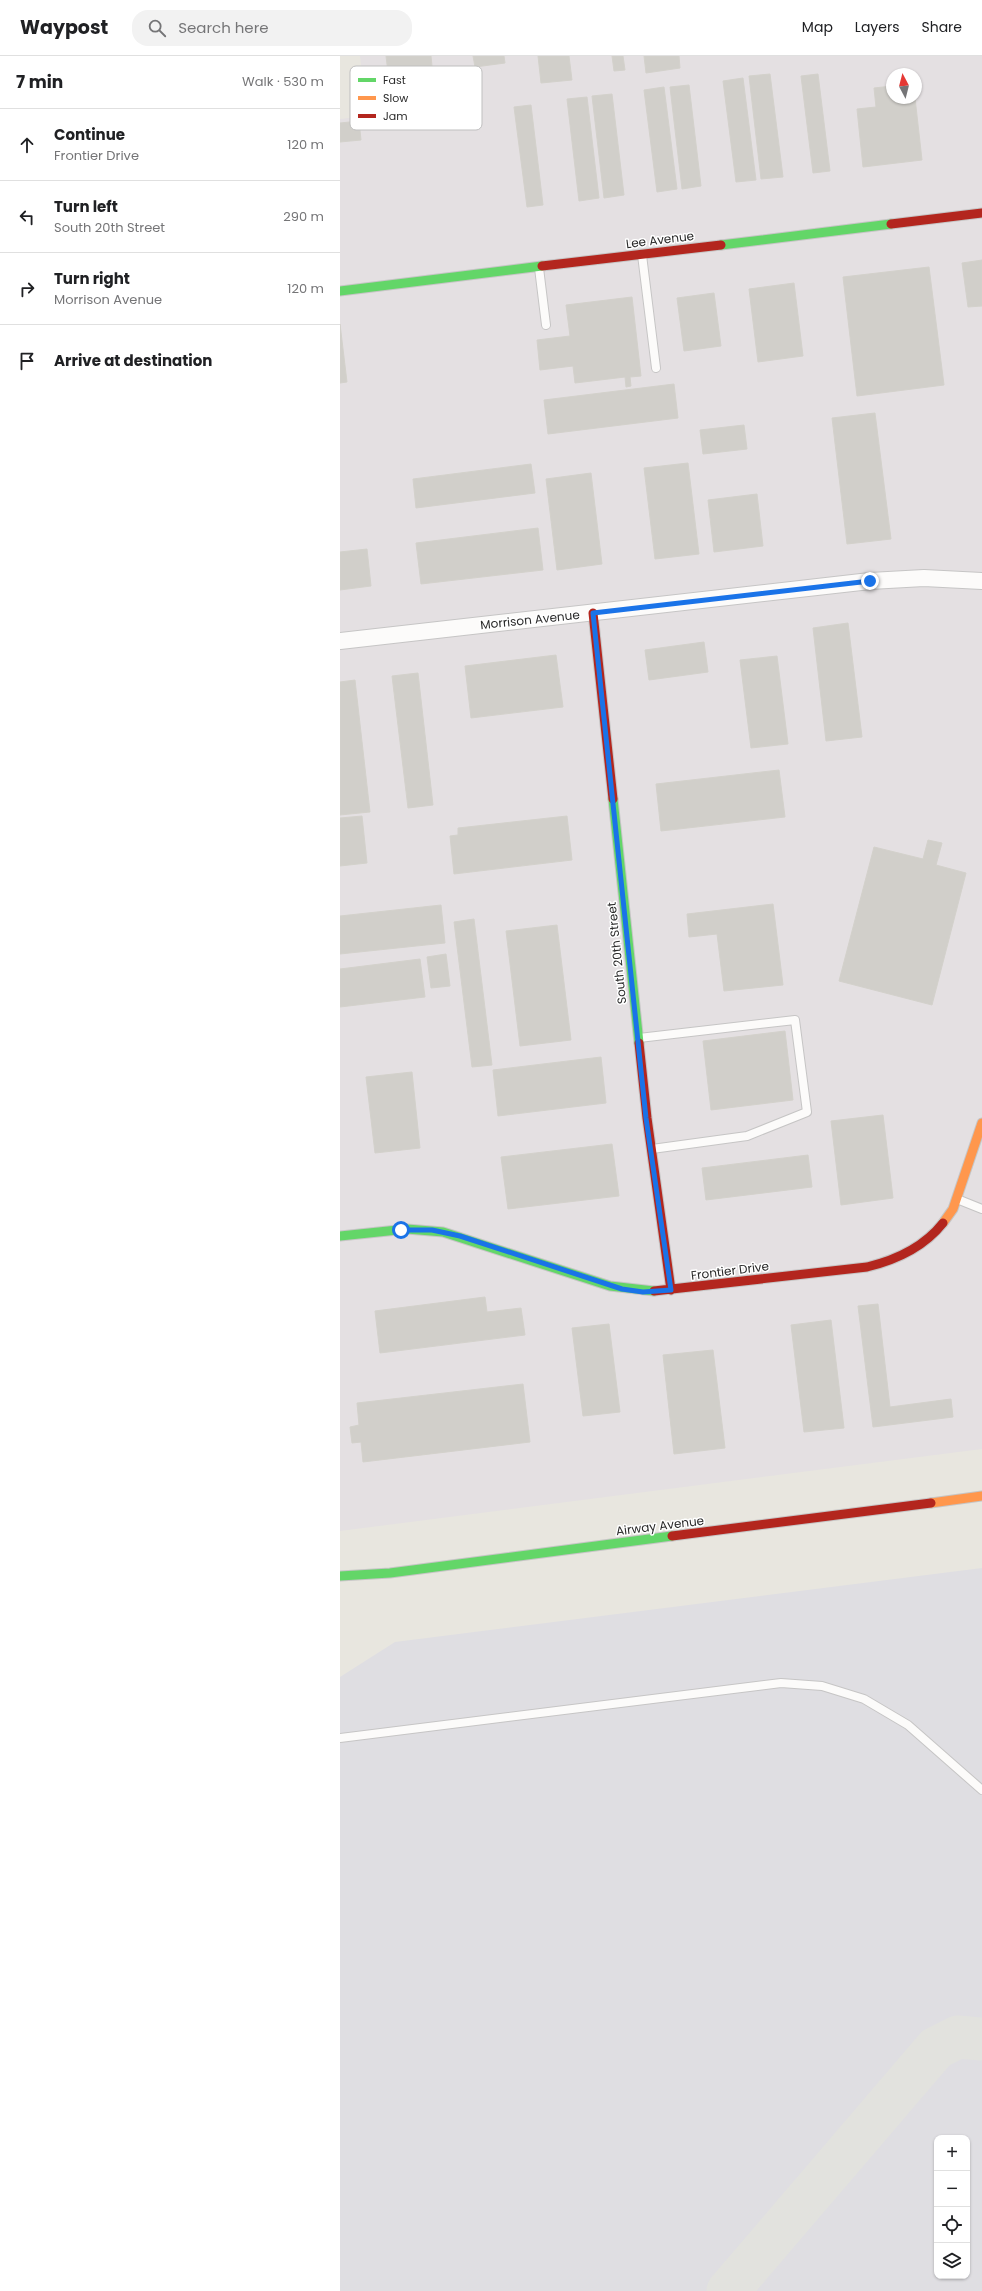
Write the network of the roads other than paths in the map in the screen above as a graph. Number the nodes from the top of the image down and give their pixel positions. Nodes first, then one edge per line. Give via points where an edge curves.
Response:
1 (982, 213) edge
2 (642, 254) junction
3 (539, 267) junction
4 (340, 291) edge
5 (546, 325) dead end
6 (656, 368) dead end
7 (982, 581) edge
8 (593, 613) junction
9 (340, 641) edge
10 (638, 1038) junction
11 (982, 1123) edge
12 (651, 1149) junction
13 (956, 1198) junction
14 (982, 1209) edge
15 (340, 1236) edge
16 (671, 1290) junction
17 (982, 1496) edge
18 (340, 1576) edge
19 (340, 1738) edge
20 (982, 1790) edge

1 - 2 street, Lee Avenue
2 - 3 street, Lee Avenue
2 - 6 lane
3 - 4 street, Lee Avenue
3 - 5 lane
7 - 8 street, Morrison Avenue via 896,579
8 - 9 street, Morrison Avenue
8 - 10 street, South 20th Street
10 - 12 street, South 20th Street
10 - 12 lane via 795,1020 807,1112 747,1136
11 - 13 street, Frontier Drive
12 - 16 street, South 20th Street
13 - 14 lane
13 - 16 street, Frontier Drive via 946,1219 933,1235 917,1247 884,1263
15 - 16 street, Frontier Drive via 401,1230 432,1230 460,1236 610,1286 637,1291
17 - 18 street, Airway Avenue via 379,1574
19 - 20 lane via 781,1683 822,1686 864,1699 908,1724

